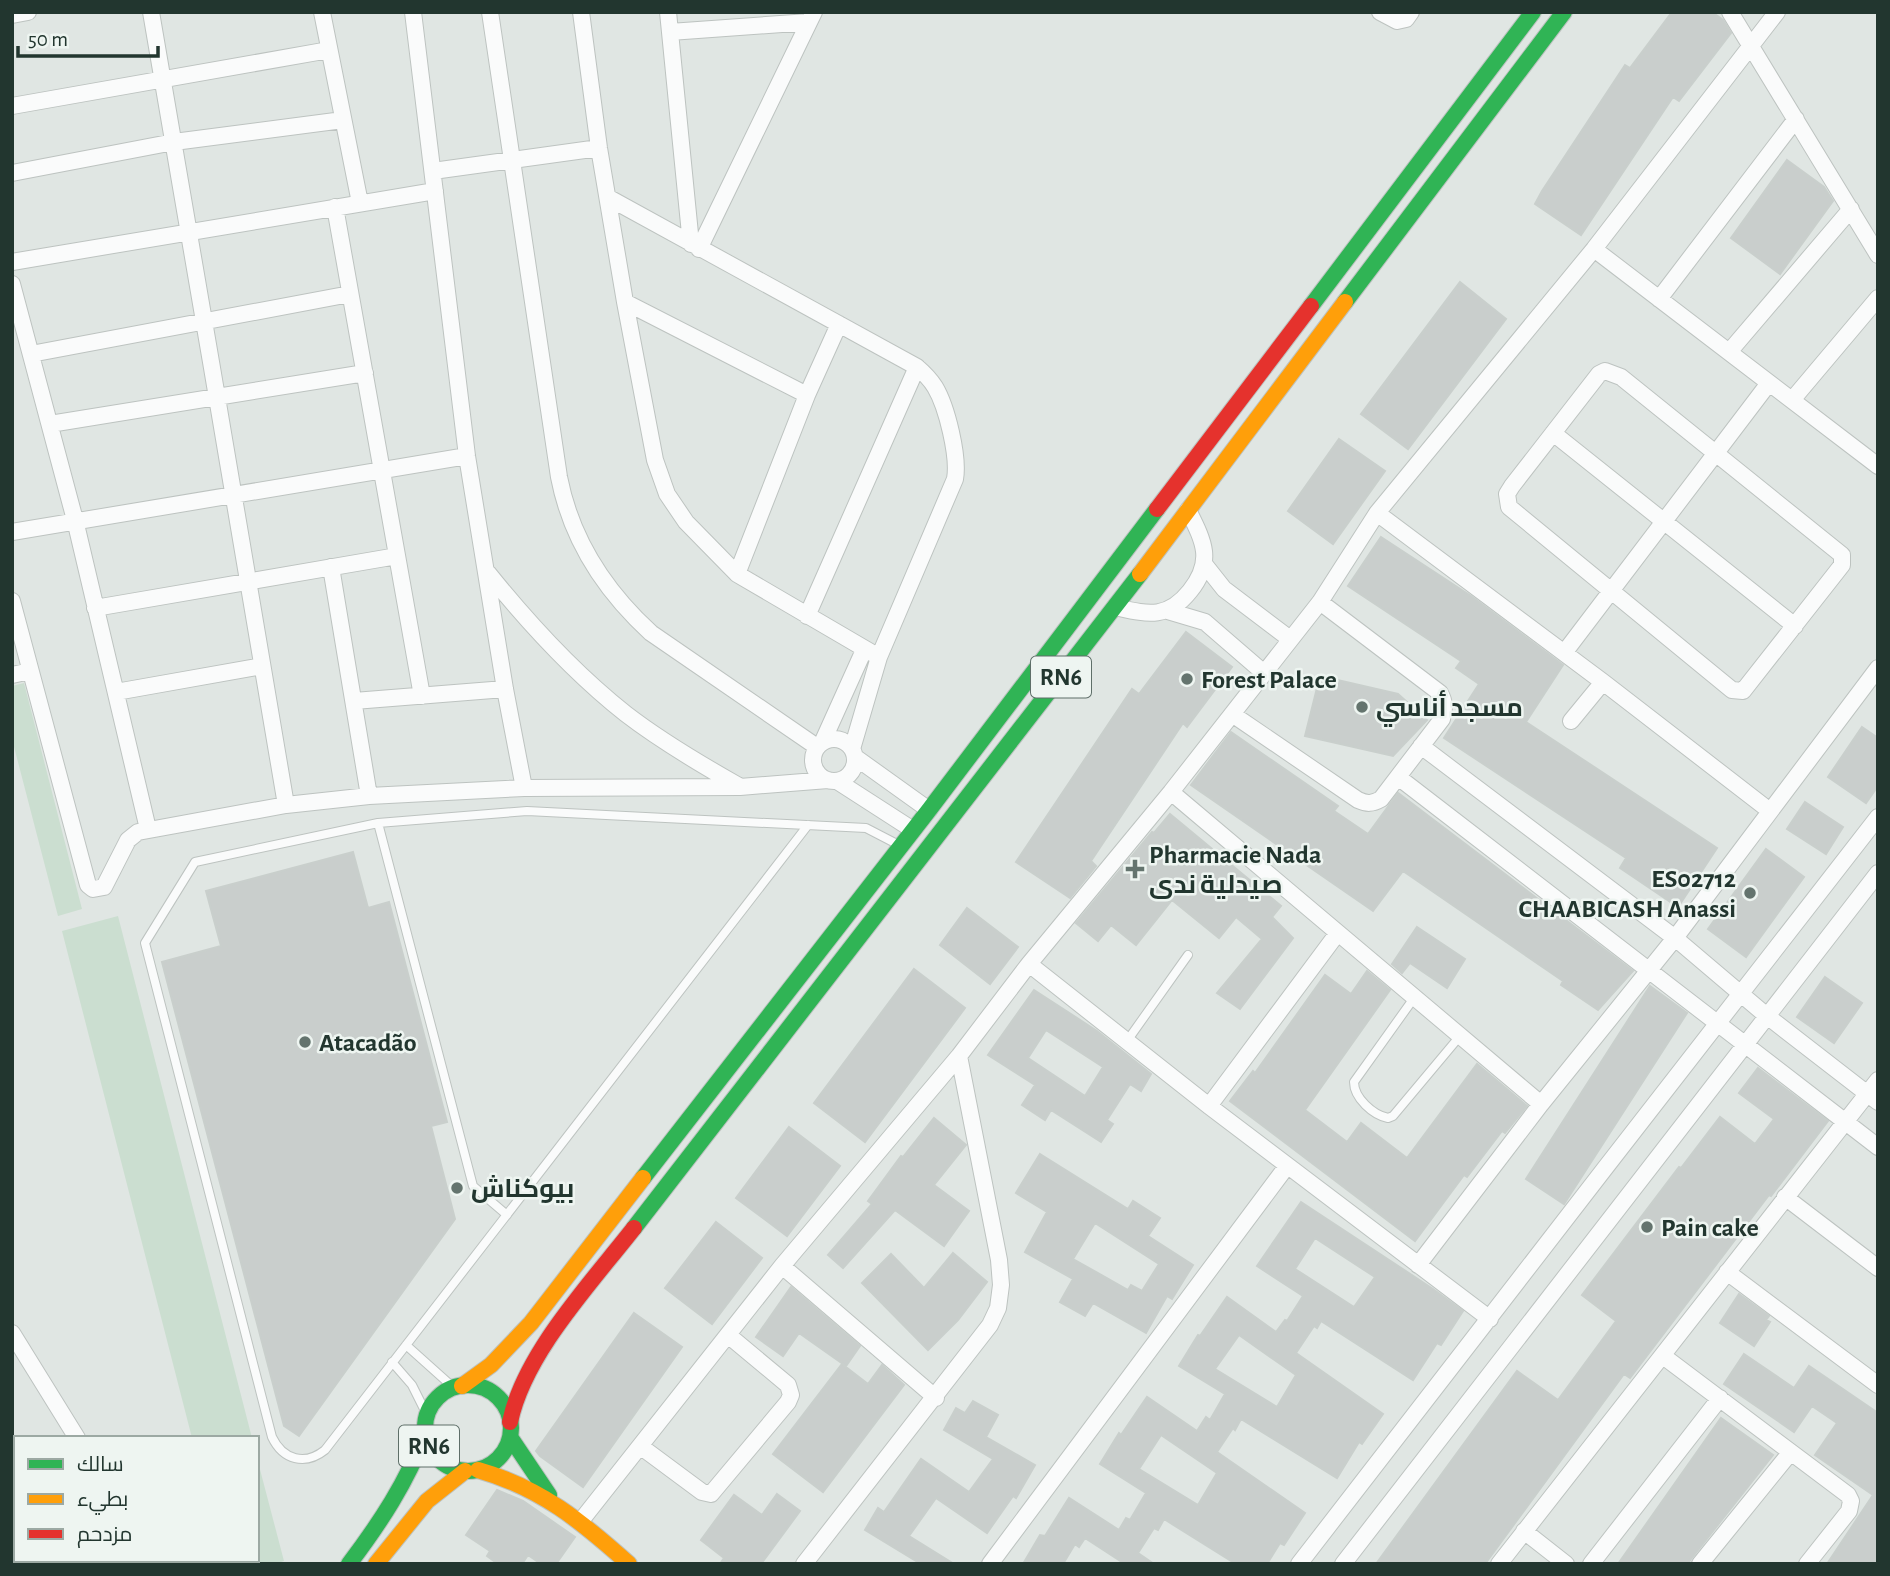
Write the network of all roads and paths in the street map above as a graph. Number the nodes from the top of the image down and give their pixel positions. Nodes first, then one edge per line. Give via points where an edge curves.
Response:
1 (28, 12) edge
2 (151, 12) edge
3 (322, 12) edge
4 (413, 12) edge
5 (490, 12) edge
6 (581, 12) edge
7 (668, 12) edge
8 (1380, 12) edge
9 (1411, 12) edge
10 (1534, 12) edge
11 (1564, 12) edge
12 (1730, 12) edge
13 (1777, 12) edge
14 (12, 15) edge
15 (811, 17) edge
16 (670, 32) junction
17 (1752, 47) junction
18 (329, 50) junction
19 (163, 80) junction
20 (12, 106) edge
21 (1796, 119) junction
22 (343, 120) junction
23 (174, 142) junction
24 (599, 148) junction
25 (512, 162) junction
26 (433, 171) junction
27 (12, 173) edge
28 (435, 191) junction
29 (609, 198) junction
30 (360, 203) junction
31 (335, 208) junction
32 (1851, 209) junction
33 (189, 232) junction
34 (695, 246) junction
35 (1594, 249) junction
36 (1878, 255) edge
37 (12, 262) edge
38 (12, 284) edge
39 (350, 294) junction
40 (1878, 298) edge
41 (1659, 299) junction
42 (625, 302) junction
43 (205, 321) junction
44 (839, 324) junction
45 (1729, 352) junction
46 (31, 354) junction
47 (917, 367) junction
48 (365, 373) junction
49 (1769, 383) junction
50 (807, 395) junction
51 (218, 396) junction
52 (1792, 400) junction
53 (50, 424) junction
54 (1553, 433) junction
55 (1714, 453) junction
56 (467, 456) junction
57 (1878, 466) edge
58 (382, 470) junction
59 (235, 494) junction
60 (1188, 510) junction
61 (1377, 513) junction
62 (75, 520) junction
63 (1663, 522) junction
64 (12, 532) edge
65 (397, 556) junction
66 (1205, 565) junction
67 (331, 567) junction
68 (487, 571) junction
69 (737, 574) junction
70 (247, 582) junction
71 (1611, 592) junction
72 (12, 601) edge
73 (1320, 602) junction
74 (1115, 607) junction
75 (95, 608) junction
76 (1168, 611) junction
77 (807, 616) junction
78 (1795, 626) junction
79 (1290, 639) junction
80 (864, 650) junction
81 (1564, 653) junction
82 (879, 657) junction
83 (262, 666) junction
84 (1878, 668) edge
85 (30, 671) junction
86 (1264, 673) junction
87 (12, 676) edge
88 (1603, 682) junction
89 (505, 689) junction
90 (116, 692) junction
91 (422, 696) junction
92 (354, 702) junction
93 (1232, 714) junction
94 (1571, 721) dead end
95 (820, 744) junction
96 (1421, 746) junction
97 (853, 753) junction
98 (1398, 777) junction
99 (832, 780) junction
100 (740, 786) junction
101 (524, 788) junction
102 (1171, 792) junction
103 (369, 796) junction
104 (286, 805) junction
105 (929, 810) junction
106 (1770, 811) junction
107 (1878, 817) edge
108 (377, 823) junction
109 (808, 825) junction
110 (148, 829) junction
111 (913, 830) junction
112 (900, 846) junction
113 (1878, 873) edge
114 (1337, 934) junction
115 (1675, 938) junction
116 (1188, 955) dead end
117 (1029, 964) junction
118 (1650, 971) junction
119 (1740, 992) junction
120 (1414, 998) junction
121 (1767, 1016) junction
122 (1717, 1021) junction
123 (1460, 1036) junction
124 (1128, 1041) junction
125 (1746, 1044) junction
126 (959, 1056) junction
127 (1878, 1080) edge
128 (1872, 1098) edge
129 (1541, 1104) junction
130 (1209, 1106) junction
131 (1846, 1120) junction
132 (1878, 1146) edge
133 (1287, 1166) junction
134 (1785, 1197) junction
135 (506, 1215) junction
136 (1418, 1265) junction
137 (782, 1266) junction
138 (1878, 1268) edge
139 (1727, 1272) junction
140 (1490, 1319) junction
141 (12, 1333) edge
142 (728, 1335) junction
143 (406, 1345) junction
144 (1663, 1356) junction
145 (392, 1362) junction
146 (1878, 1385) edge
147 (458, 1387) junction
148 (936, 1398) junction
149 (1720, 1398) junction
150 (427, 1415) junction
151 (510, 1429) junction
152 (425, 1434) junction
153 (76, 1436) edge
154 (640, 1446) junction
155 (1790, 1453) junction
156 (472, 1471) junction
157 (553, 1500) junction
158 (580, 1522) junction
159 (1524, 1531) junction
160 (349, 1564) edge
161 (376, 1564) edge
162 (629, 1564) edge
163 (804, 1564) edge
164 (990, 1564) edge
165 (1299, 1564) edge
166 (1343, 1564) edge
167 (1499, 1564) edge
168 (1566, 1564) edge
169 (1591, 1564) edge
170 (1700, 1564) edge
171 (1807, 1564) edge

1 - 14 street
2 - 19 street
3 - 18 street
4 - 26 street
5 - 25 street
6 - 24 street
7 - 16 street
8 - 9 street via 1397,22
10 - 105 main road, RN6
11 - 60 main road, RN6
12 - 17 street
13 - 17 street
15 - 16 street
15 - 34 street
16 - 34 street
17 - 21 street
17 - 35 street
18 - 19 street
18 - 22 street
19 - 20 street
19 - 23 street
21 - 32 street
21 - 41 street
22 - 23 street
22 - 30 street
23 - 27 street
23 - 33 street
24 - 25 street
24 - 29 street
25 - 26 street
25 - 95 street via 559,477 581,543 604,583 651,633
26 - 28 street
28 - 30 street
28 - 56 street
29 - 34 street
29 - 42 street
30 - 31 street
31 - 33 street
31 - 39 street
32 - 36 street
32 - 45 street
33 - 37 street
33 - 43 street
34 - 44 street
35 - 41 street
35 - 61 street
38 - 46 street
39 - 43 street
39 - 48 street
40 - 52 street
41 - 45 street
42 - 50 street
42 - 69 street via 667,494 686,522
43 - 46 street
43 - 51 street
44 - 47 street
44 - 50 street
45 - 49 street
46 - 53 street
47 - 77 street
47 - 82 street via 937,391 957,468 952,491
48 - 51 street
48 - 58 street
49 - 52 street
49 - 55 street
50 - 69 street
51 - 53 street
51 - 59 street
52 - 57 street
53 - 62 street
54 - 55 street via 1605,371 1621,377
54 - 63 street
54 - 71 street via 1507,494 1509,507
55 - 63 street
55 - 78 street via 1842,555 1842,565
56 - 58 street
56 - 68 street
58 - 59 street
58 - 65 street
59 - 62 street
59 - 70 street
60 - 66 street via 1201,538
60 - 74 main road, RN6
61 - 73 street
61 - 81 street
62 - 64 street
62 - 75 street
63 - 71 street
63 - 78 street
65 - 67 street
65 - 91 street
66 - 76 street via 1201,578
66 - 79 street via 1224,589
67 - 70 street
67 - 92 street
68 - 89 street
68 - 100 street via 576,671 682,753
69 - 77 street
70 - 75 street
70 - 83 street
71 - 78 street via 1736,691 1746,690
71 - 81 street
72 - 85 street
73 - 79 street
73 - 96 street via 1440,693 1442,719
74 - 76 street via 1145,613
74 - 151 main road, RN6 via 551,1335 514,1398
75 - 90 street
76 - 86 street via 1205,622
77 - 80 street
79 - 86 street
80 - 82 street
80 - 95 street
81 - 88 street
82 - 97 street
83 - 90 street
83 - 104 street
84 - 106 street
85 - 87 street
85 - 110 street via 88,886 104,887 128,840
86 - 93 street
88 - 94 street
88 - 106 street
89 - 91 street
89 - 101 street
90 - 110 street
91 - 92 street
92 - 103 street
93 - 98 street via 1366,804 1381,799
93 - 102 street
95 - 97 street via 839,739
95 - 99 street via 814,754 816,770
96 - 98 street
96 - 115 street
97 - 99 street via 850,772
97 - 105 street
98 - 118 street
99 - 100 street
99 - 111 street
100 - 101 street
101 - 103 street
102 - 114 street
102 - 117 street
103 - 104 street
104 - 110 street
105 - 111 main road, RN6
106 - 115 street
107 - 119 street
108 - 109 lane via 527,811
108 - 135 lane via 473,1186
108 - 145 lane via 195,862 145,943 276,1446 300,1460 318,1456
109 - 112 lane via 866,828
109 - 135 lane
111 - 112 main road, RN6
112 - 147 main road, RN6 via 531,1323 477,1378
113 - 121 street
114 - 120 street
114 - 130 street
115 - 118 street
115 - 119 street
116 - 124 lane
117 - 124 street
117 - 126 street
118 - 122 street
118 - 129 street
119 - 121 street
119 - 122 street
120 - 123 street
120 - 123 lane via 1354,1082 1357,1095 1378,1114 1394,1116
121 - 125 street
121 - 128 street
122 - 125 street
122 - 140 street
123 - 129 street
124 - 130 street
125 - 131 street
125 - 166 street
126 - 137 street
126 - 148 street via 1002,1285 990,1325
127 - 128 street
128 - 131 street
129 - 136 street
130 - 133 street
131 - 132 street
131 - 134 street
133 - 136 street
133 - 164 street
134 - 138 street
134 - 139 street
135 - 143 lane
136 - 140 street
137 - 142 street
137 - 148 street
139 - 144 street
139 - 146 street
140 - 165 street
141 - 153 street
142 - 154 street
142 - 154 street via 788,1385 788,1402 711,1494
143 - 145 lane
143 - 147 lane
144 - 149 street
144 - 159 street
145 - 150 lane via 412,1385
147 - 150 main road, RN6 via 442,1394
147 - 151 main road via 473,1385 494,1394 507,1411
148 - 163 street
149 - 155 street
149 - 169 street
150 - 152 main road, RN6
151 - 156 main road, RN6 via 507,1446 495,1462
151 - 157 main road via 531,1472
152 - 156 main road, RN6 via 438,1460 456,1470
152 - 160 main road, RN6 via 394,1503
154 - 158 street
155 - 170 street
155 - 171 street via 1843,1490 1851,1501 1849,1511
156 - 157 main road via 505,1477
156 - 161 main road, RN6 via 446,1483 428,1500
157 - 158 main road
158 - 162 main road
159 - 167 street
159 - 168 street

